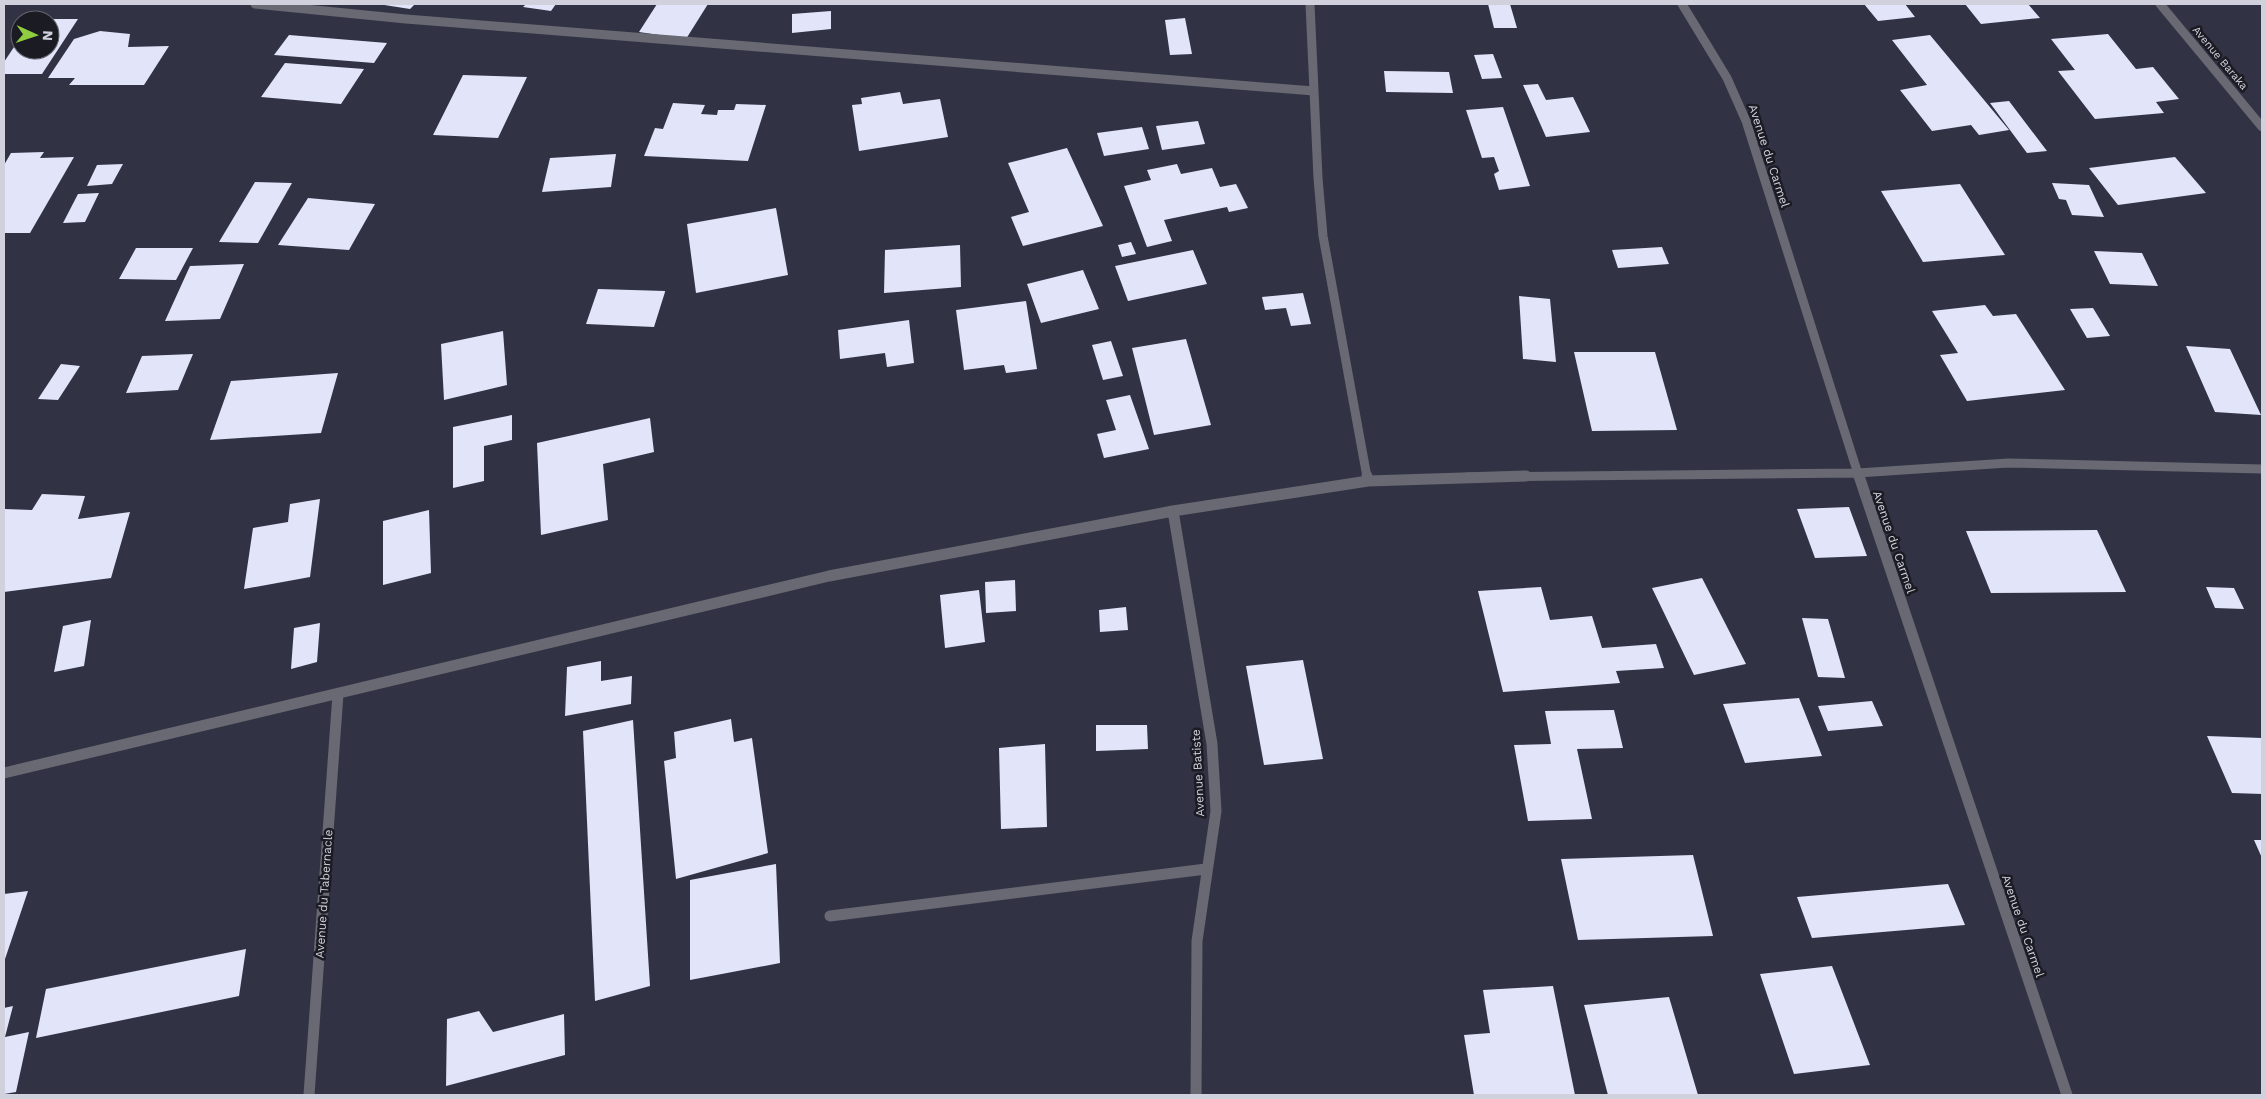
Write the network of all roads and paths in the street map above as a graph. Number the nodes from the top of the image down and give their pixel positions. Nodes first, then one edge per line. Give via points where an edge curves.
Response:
1 (255, 4) edge
2 (1310, 4) edge
3 (1682, 4) edge
4 (2160, 4) edge
5 (1314, 90) junction
6 (2262, 127) edge
7 (2262, 469) edge
8 (1858, 473) junction
9 (1368, 482) junction
10 (1174, 511) junction
11 (338, 694) junction
12 (4, 773) edge
13 (1206, 869) junction
14 (830, 916) dead end
15 (308, 1095) edge
16 (1196, 1095) edge
17 (2067, 1095) edge

1 - 5 street via 406,19
2 - 5 street
3 - 8 street, Avenue du Carmel via 1728,78 1746,121
4 - 6 street, Avenue Baraka
5 - 9 street via 1323,236
7 - 8 street via 2008,462
8 - 9 street via 1511,476
8 - 17 street, Avenue du Carmel
9 - 10 street
10 - 11 street via 828,576
10 - 13 street, Avenue Batiste via 1212,744 1216,811
11 - 12 street
11 - 15 street, Avenue du Tabernacle
13 - 14 street
13 - 16 street, Avenue Batiste via 1196,941

